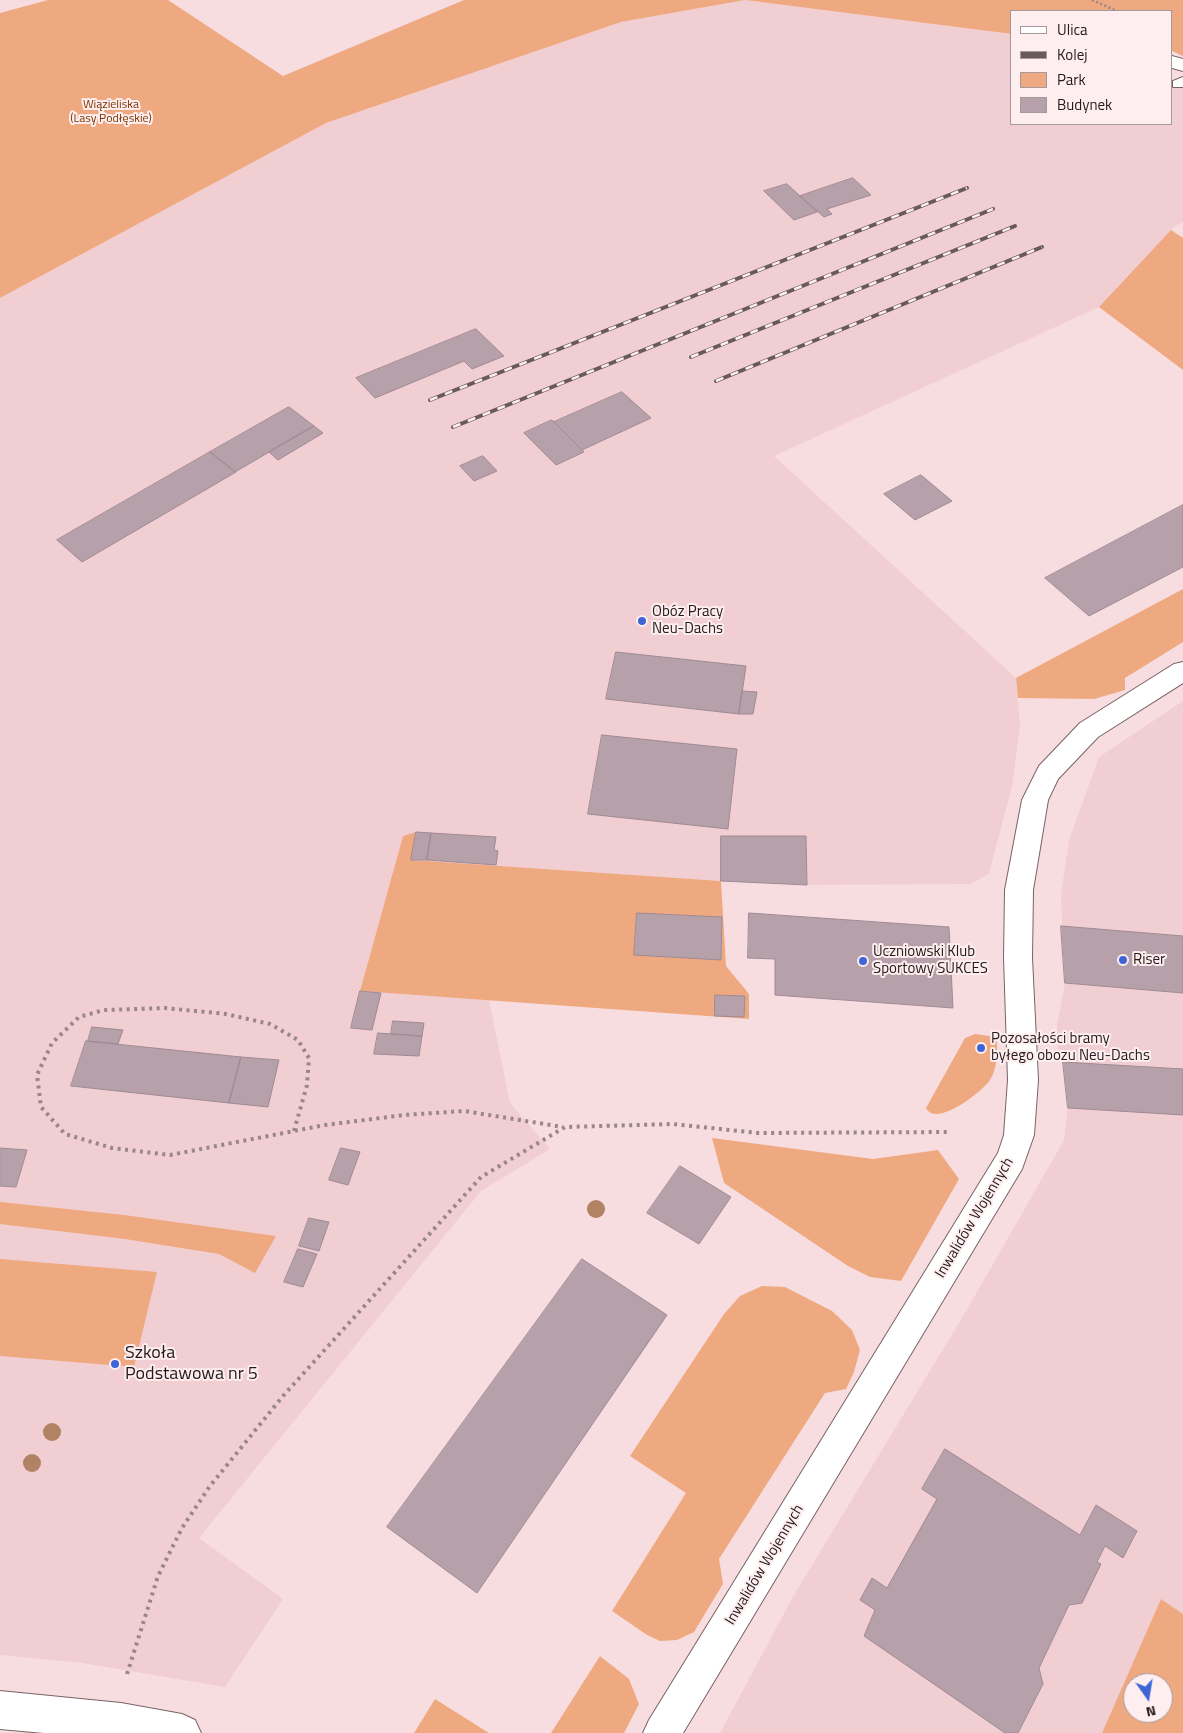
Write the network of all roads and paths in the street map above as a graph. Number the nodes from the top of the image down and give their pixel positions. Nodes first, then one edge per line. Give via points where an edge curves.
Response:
1 (1092, 0) edge
2 (1115, 10) edge
3 (1173, 63) edge
4 (1181, 77) edge
5 (1183, 671) edge
6 (565, 1127) junction
7 (294, 1131) junction
8 (949, 1132) dead end
9 (127, 1674) dead end
10 (0, 1710) edge
11 (181, 1733) edge
12 (662, 1733) edge

1 - 2 path
3 - 4 street
5 - 12 street, Inwalidów Wojennych via 1089,730 1048,773 1034,800 1019,890 1023,1080 1020,1135 1011,1159
6 - 7 path via 464,1111 404,1114
6 - 8 path via 673,1124 758,1133
6 - 9 path via 481,1177 283,1396 210,1486 182,1528 158,1576
7 - 7 path via 170,1155 112,1148 65,1134 41,1107 37,1075 52,1043 79,1017 104,1010 165,1008 226,1014 270,1024 298,1040 309,1058 307,1085
10 - 11 street via 121,1722

